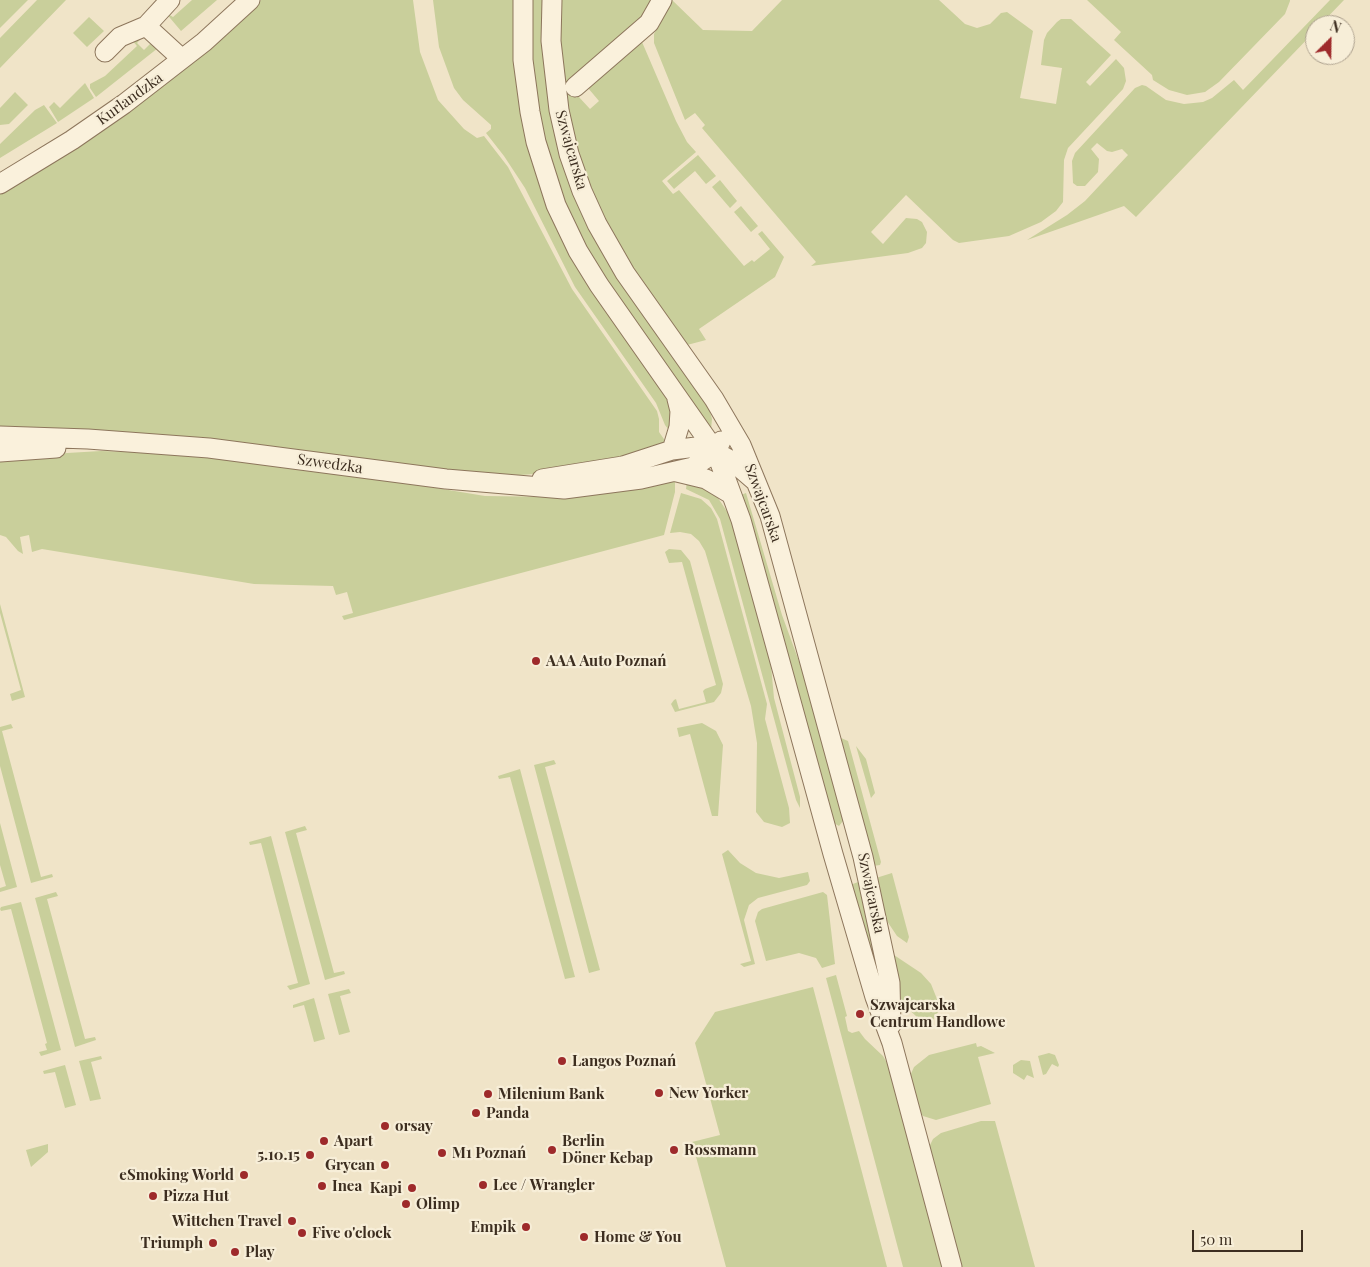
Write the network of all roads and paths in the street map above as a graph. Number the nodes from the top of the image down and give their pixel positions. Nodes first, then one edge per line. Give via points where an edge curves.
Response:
1 (170, 0) edge
2 (250, 0) edge
3 (523, 0) edge
4 (552, 0) edge
5 (662, 0) edge
6 (146, 26) junction
7 (105, 52) dead end
8 (182, 59) junction
9 (575, 87) dead end
10 (0, 184) edge
11 (675, 393) junction
12 (724, 417) junction
13 (0, 436) edge
14 (151, 444) junction
15 (672, 450) junction
16 (0, 452) edge
17 (716, 452) junction
18 (677, 472) junction
19 (508, 483) junction
20 (758, 484) junction
21 (731, 494) junction
22 (892, 1043) junction
23 (952, 1267) edge

1 - 6 street
2 - 8 street, Kurlandzka
3 - 11 street, Szwajcarska via 523,60 528,105 556,205 589,269
4 - 12 street, Szwajcarska via 551,41 558,110 582,191 625,273
5 - 9 street via 649,23
6 - 7 street via 120,37
6 - 8 street
8 - 10 street, Kurlandzka via 79,135
11 - 15 street via 680,411
11 - 17 street, Szwajcarska
12 - 17 street
12 - 20 street, Szwajcarska
13 - 14 street, Szwedzka
14 - 16 street, Szwedzka
14 - 19 street, Szwedzka via 251,453 446,479
15 - 17 street, Szwedzka via 696,447
15 - 19 street, Szwedzka via 623,466
17 - 18 street, Szwedzka via 697,465
17 - 20 street, Szwedzka via 732,461
17 - 21 street, Szwajcarska
18 - 19 street, Szwedzka via 564,489
18 - 21 street, Szwajcarska via 706,480
20 - 22 street, Szwajcarska via 778,542 863,857 890,983
21 - 22 street, Szwajcarska via 752,555 835,863
22 - 23 street, Szwajcarska

